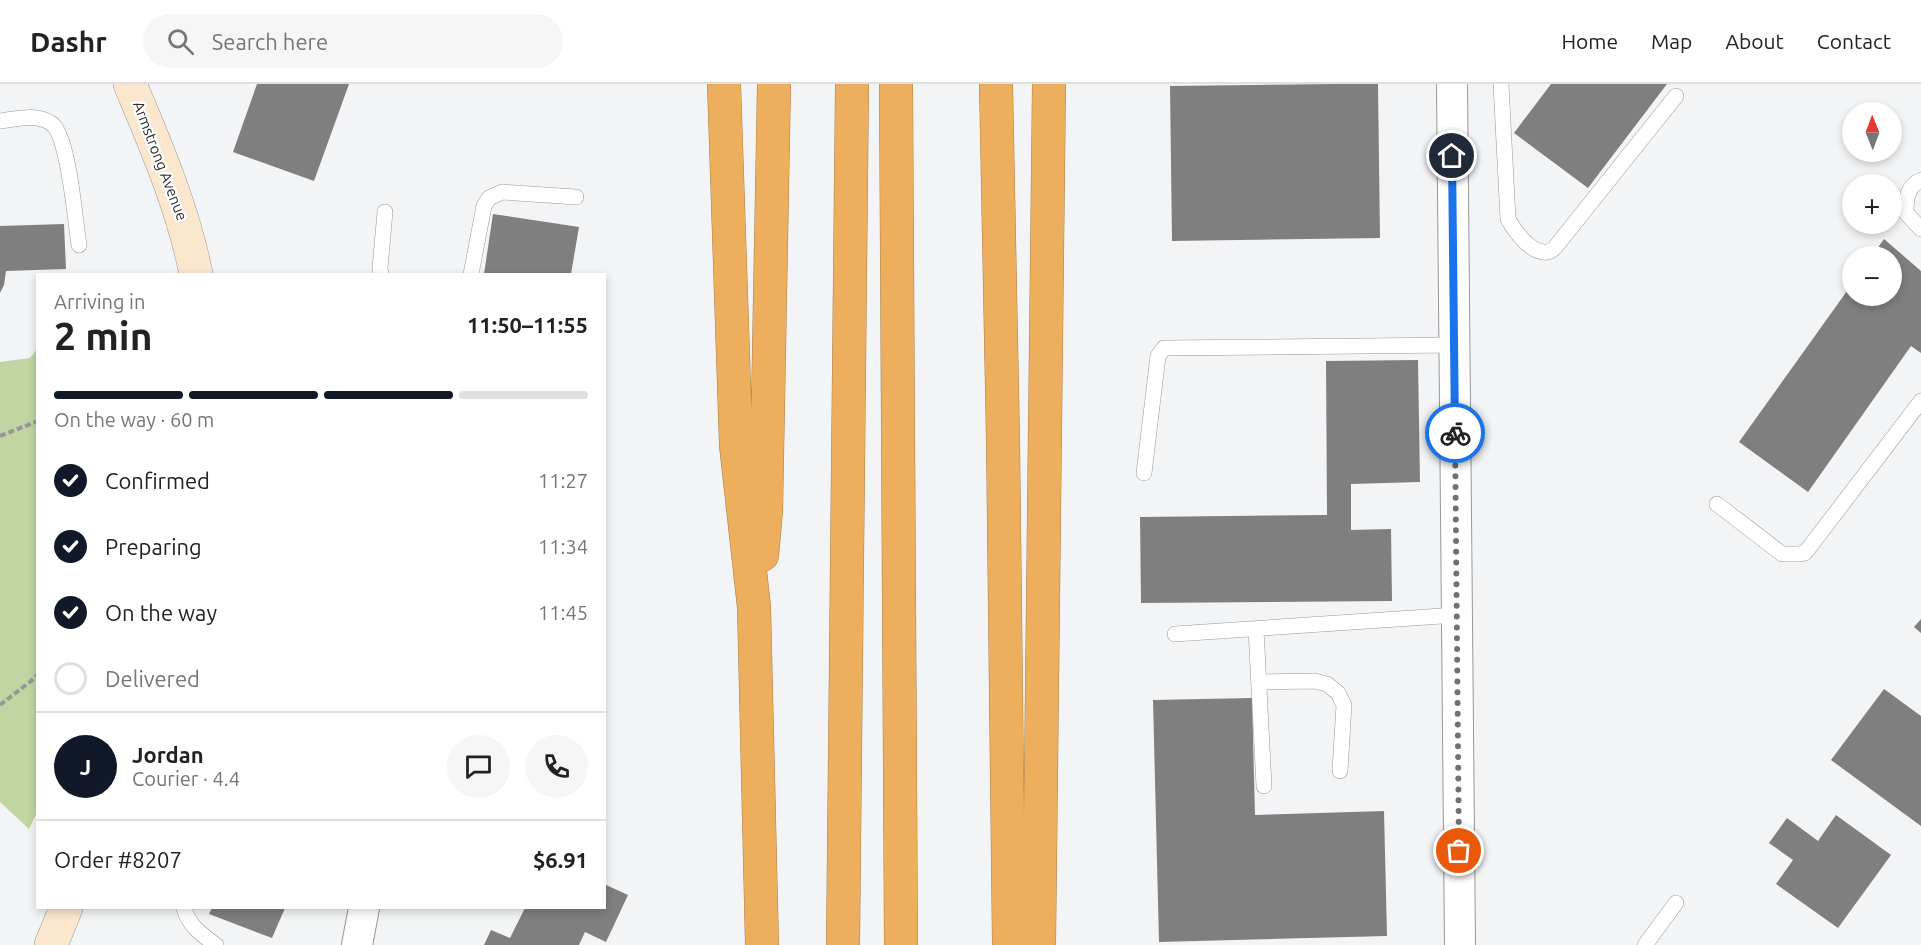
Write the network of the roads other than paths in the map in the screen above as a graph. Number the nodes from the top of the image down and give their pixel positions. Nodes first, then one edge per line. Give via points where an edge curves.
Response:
1 (130, 84) edge
2 (724, 84) edge
3 (774, 84) edge
4 (852, 84) edge
5 (896, 84) edge
6 (996, 84) edge
7 (1049, 84) edge
8 (1501, 84) edge
9 (1453, 85) edge
10 (1676, 96) dead end
11 (0, 121) edge
12 (1921, 180) edge
13 (576, 197) dead end
14 (385, 212) dead end
15 (1921, 229) edge
16 (78, 245) dead end
17 (196, 273) edge
18 (381, 273) edge
19 (471, 273) edge
20 (1454, 345) junction
21 (1921, 401) edge
22 (1144, 473) dead end
23 (1717, 504) dead end
24 (754, 607) junction
25 (1457, 615) junction
26 (1256, 629) junction
27 (1175, 634) dead end
28 (1259, 682) junction
29 (1340, 771) dead end
30 (1264, 786) dead end
31 (1676, 903) dead end
32 (66, 909) edge
33 (184, 909) edge
34 (364, 909) edge
35 (51, 945) edge
36 (216, 945) edge
37 (357, 945) edge
38 (762, 945) edge
39 (843, 945) edge
40 (901, 945) edge
41 (1009, 945) edge
42 (1039, 945) edge
43 (1460, 945) edge
44 (1646, 945) edge

1 - 17 street, Armstrong Avenue via 171,184
2 - 24 highway via 736,445
3 - 24 highway via 766,511
4 - 39 highway
5 - 40 highway
6 - 41 highway
7 - 42 highway
8 - 10 lane via 1508,219 1525,242 1543,252 1557,245
9 - 20 street
11 - 16 lane via 31,117 52,123 58,131 66,154
12 - 15 lane via 1910,188 1906,198 1906,213
13 - 19 lane via 502,192 489,198 484,206
14 - 18 lane
20 - 22 lane via 1164,348 1158,356
20 - 25 street
21 - 23 lane via 1805,553 1782,554
24 - 38 highway
25 - 26 lane
25 - 43 street
26 - 27 lane
26 - 28 lane
28 - 29 lane via 1315,681 1328,684 1338,693 1344,705
28 - 30 lane
31 - 44 lane
32 - 35 street
33 - 36 lane via 198,932
34 - 37 street

